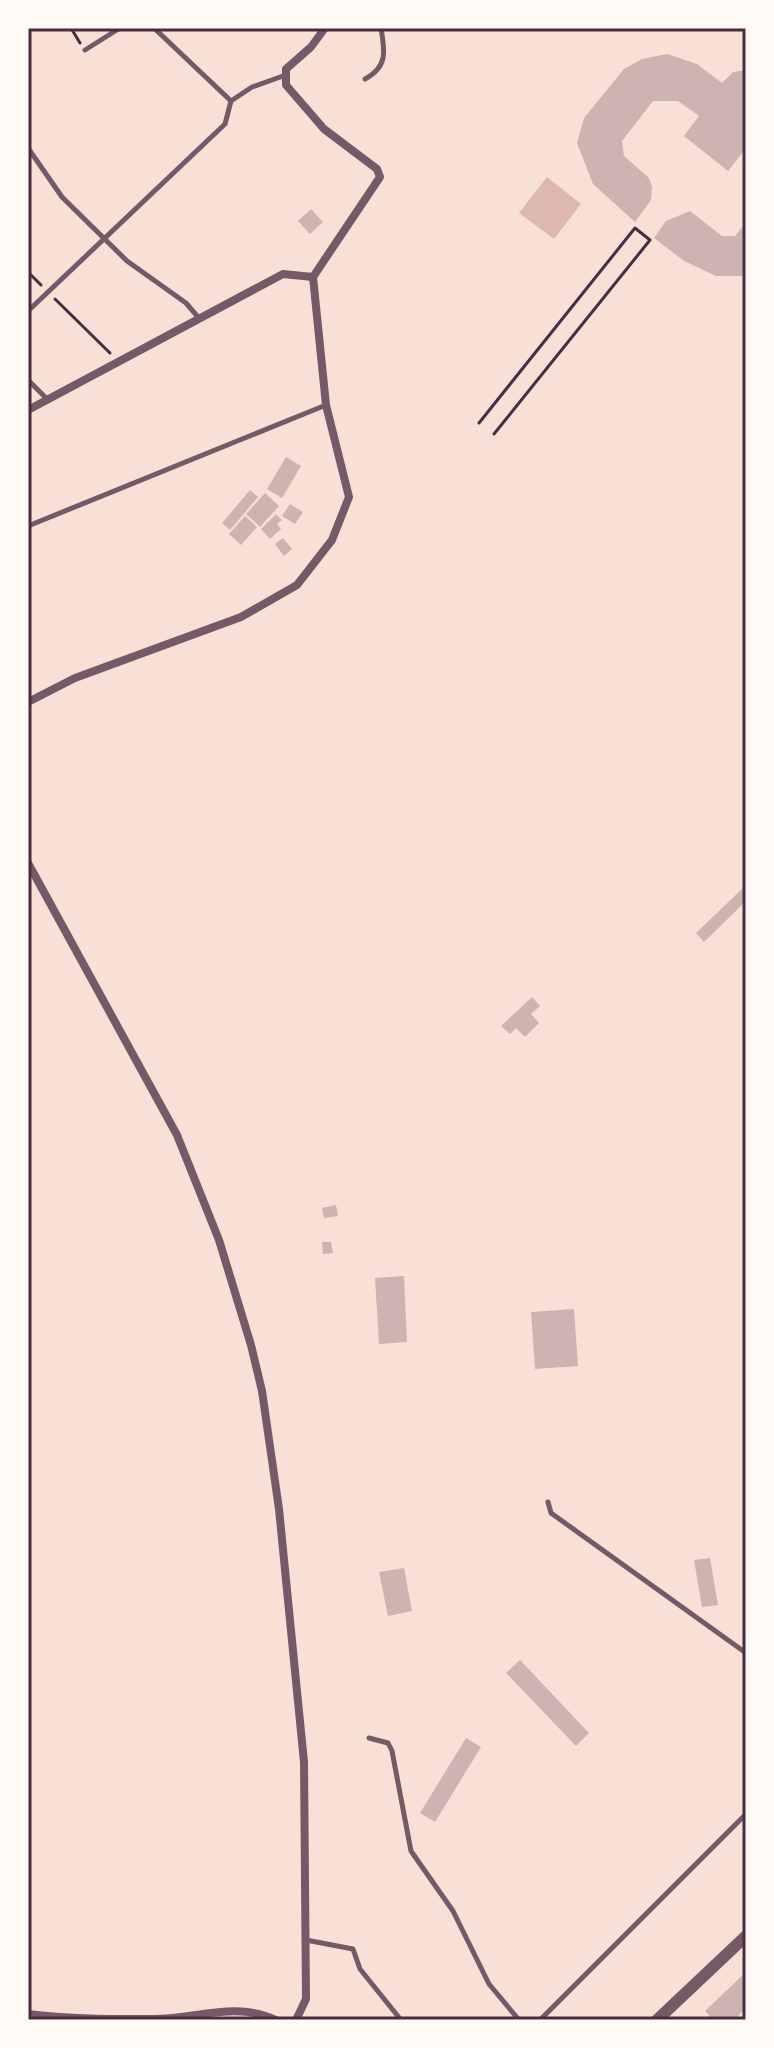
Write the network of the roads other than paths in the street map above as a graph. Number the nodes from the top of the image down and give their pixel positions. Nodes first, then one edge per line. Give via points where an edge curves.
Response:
1 (120, 28) edge
2 (154, 28) edge
3 (325, 28) edge
4 (381, 28) edge
5 (85, 50) road end
6 (283, 76) junction
7 (365, 79) dead end
8 (231, 101) junction
9 (28, 148) edge
10 (104, 239) junction
11 (313, 277) junction
12 (28, 311) edge
13 (198, 317) junction
14 (28, 380) edge
15 (46, 398) junction
16 (326, 405) junction
17 (28, 410) edge
18 (28, 526) edge
19 (28, 702) edge
20 (28, 863) edge
21 (548, 1502) dead end
22 (746, 1653) edge
23 (369, 1738) dead end
24 (746, 1814) edge
25 (746, 1936) edge
26 (306, 1940) junction
27 (28, 2014) edge
28 (276, 2020) edge
29 (296, 2020) edge
30 (401, 2020) edge
31 (519, 2020) edge
32 (540, 2020) edge
33 (657, 2020) edge

1 - 5 lane
2 - 8 lane
3 - 6 street
4 - 7 lane via 386,56 378,73
6 - 8 lane
6 - 11 street via 324,129 377,169 380,177
8 - 10 lane via 225,124
9 - 10 lane via 62,197
10 - 12 lane
10 - 13 lane
11 - 13 street via 283,274
11 - 16 street
13 - 15 street
14 - 15 lane
15 - 17 street
16 - 18 lane
16 - 19 street via 349,497 332,540 297,585 241,617 75,678
20 - 26 street via 177,1135 219,1240 251,1345 279,1509 304,1762
21 - 22 lane via 551,1513
23 - 31 lane via 388,1743 392,1751 411,1851 453,1911 489,1984
24 - 32 lane
25 - 33 street
26 - 29 street via 306,1999
26 - 30 lane via 353,1949 360,1969
27 - 28 street via 156,2019 227,2011 258,2012

